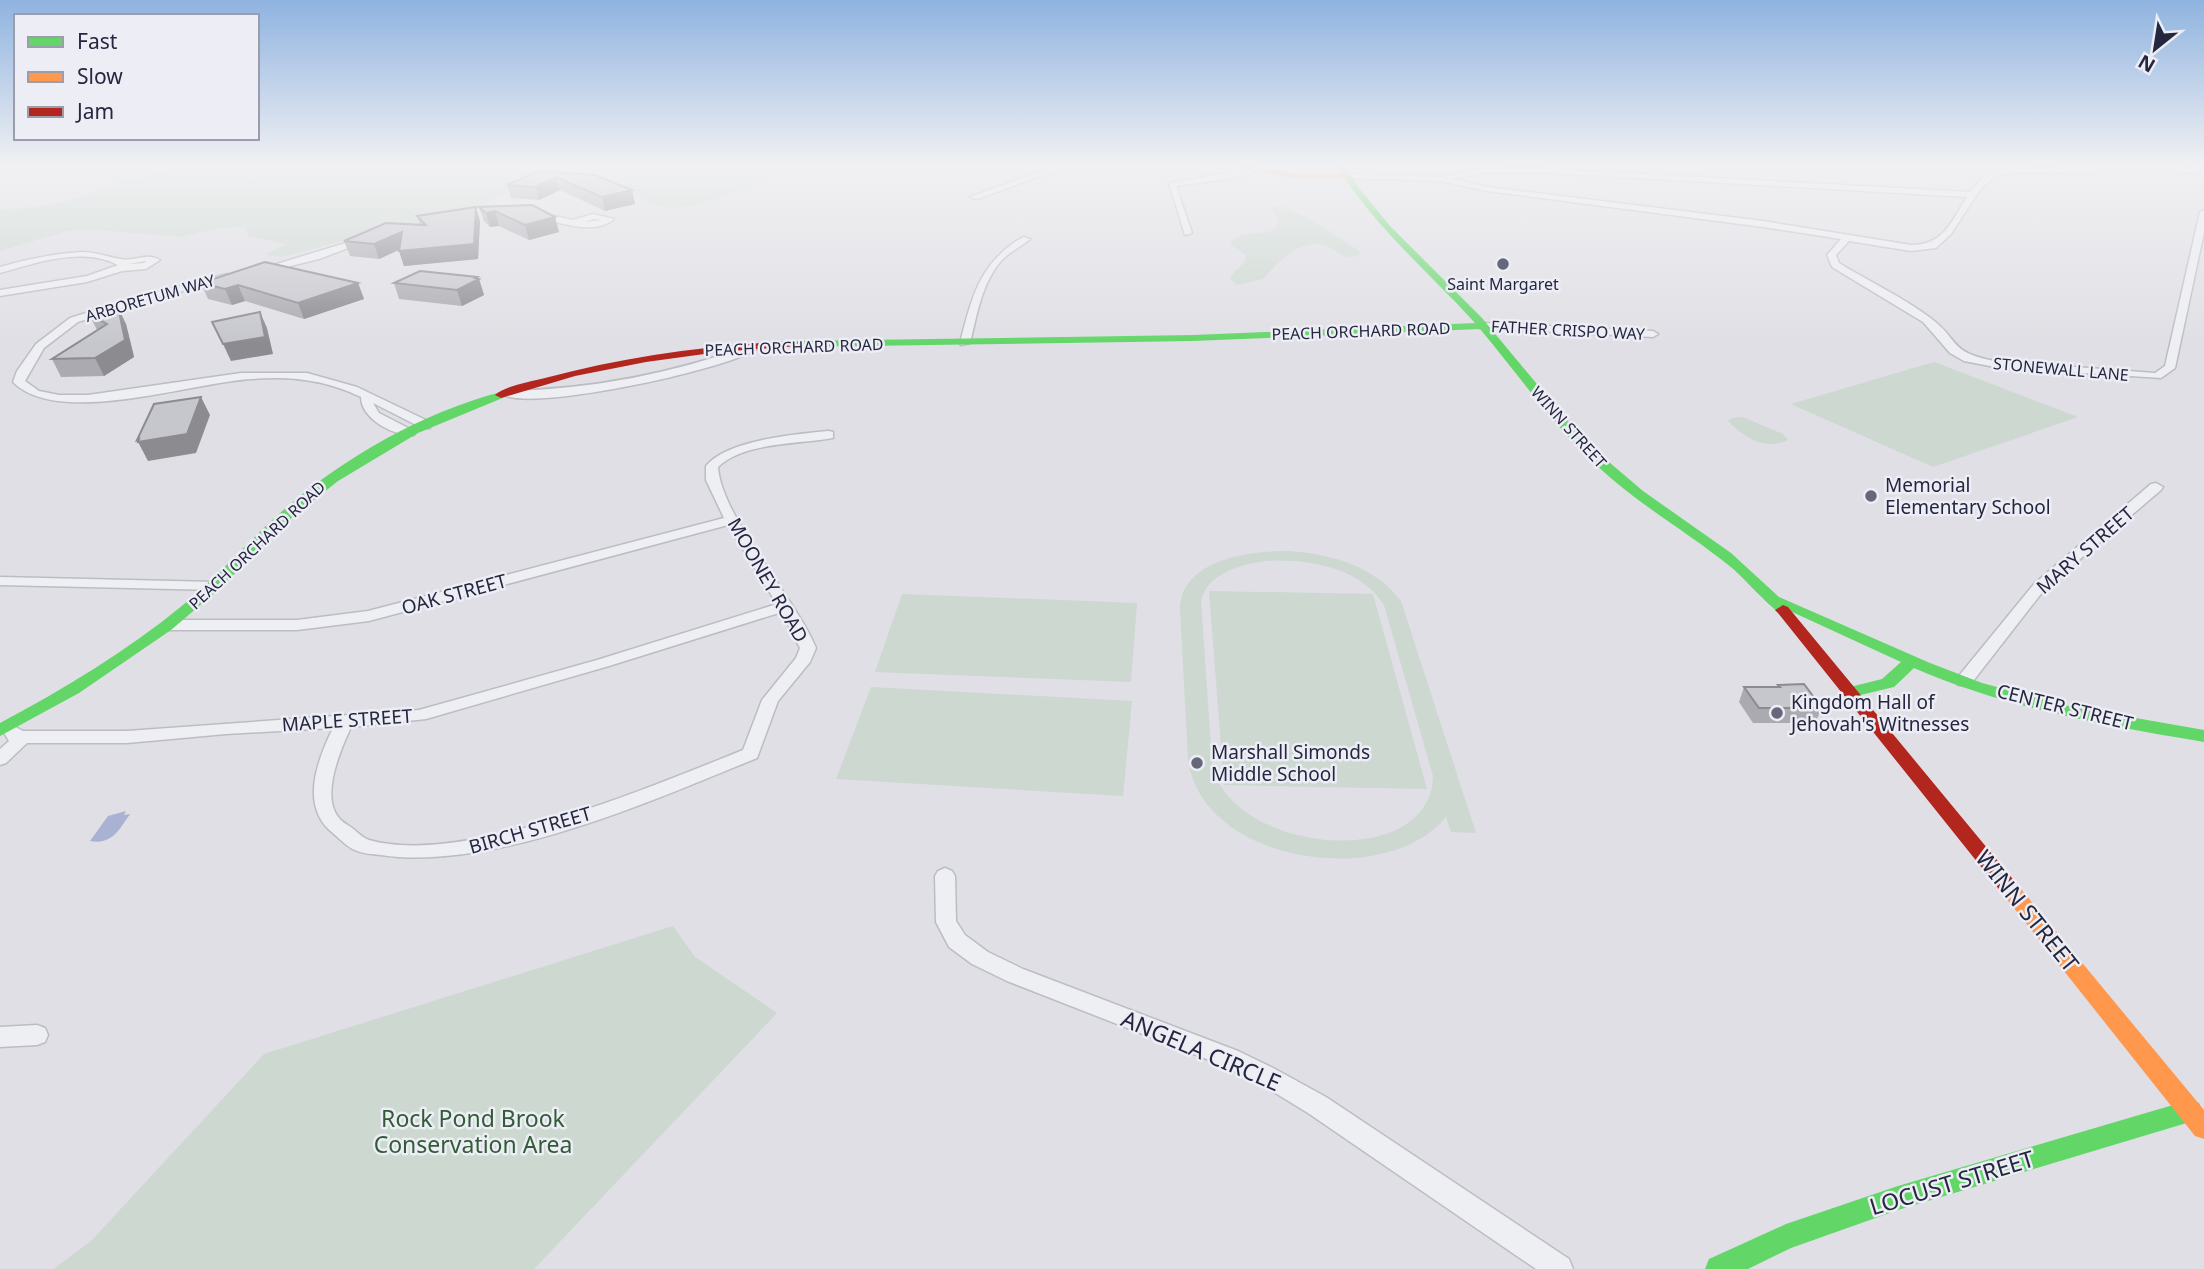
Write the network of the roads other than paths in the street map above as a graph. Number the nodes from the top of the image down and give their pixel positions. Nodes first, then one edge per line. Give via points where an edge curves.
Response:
1 (1185, 225) edge
2 (1384, 225) edge
3 (1775, 225) edge
4 (1951, 225) edge
5 (2201, 225) edge
6 (1188, 233) dead end
7 (379, 236) edge
8 (1026, 239) dead end
9 (1846, 239) junction
10 (0, 270) edge
11 (0, 293) edge
12 (1483, 326) junction
13 (1653, 334) dead end
14 (965, 343) junction
15 (757, 346) junction
16 (508, 394) junction
17 (367, 397) junction
18 (426, 425) junction
19 (410, 432) junction
20 (829, 435) dead end
21 (2156, 487) dead end
22 (733, 520) junction
23 (0, 581) edge
24 (216, 586) junction
25 (1775, 600) junction
26 (786, 606) junction
27 (169, 625) junction
28 (1912, 661) junction
29 (1964, 681) junction
30 (1852, 692) junction
31 (345, 722) junction
32 (8, 731) edge
33 (2204, 736) edge
34 (751, 754) joint
35 (0, 759) edge
36 (945, 876) dead end
37 (37, 1035) dead end
38 (0, 1037) edge
39 (2190, 1111) junction
40 (2204, 1128) edge
41 (1559, 1269) edge
42 (1719, 1269) edge

1 - 6 street
2 - 12 street, WINN STREET
3 - 9 street
4 - 9 street via 1934,245 1903,248
5 - 9 street, STONEWALL LANE via 2169,368 2155,376 1968,359 1954,351 1930,323 1835,265 1831,256
7 - 17 street, ARBORETUM WAY via 306,260 144,298 74,320 40,346 19,382 36,395 88,399 233,377 290,375 327,380
8 - 14 street via 1003,253 984,278
10 - 11 street via 76,256 105,256 122,265 99,277
12 - 13 street, FATHER CRISPO WAY
12 - 14 street, PEACH ORCHARD ROAD
12 - 25 street, WINN STREET via 1598,461
14 - 15 street, PEACH ORCHARD ROAD
15 - 16 street, PEACH ORCHARD ROAD via 658,356
15 - 16 street via 640,384
16 - 18 street, PEACH ORCHARD ROAD
17 - 18 street, ARBORETUM WAY
17 - 19 street, ARBORETUM WAY via 373,415
18 - 19 street, PEACH ORCHARD ROAD
19 - 24 street, PEACH ORCHARD ROAD via 313,491
20 - 22 street, MOONEY ROAD via 799,437 714,462 711,478
21 - 29 street, MARY STREET via 2039,587
22 - 26 street, MOONEY ROAD
22 - 27 street, OAK STREET via 362,618 297,625
23 - 24 street
24 - 27 street, PEACH ORCHARD ROAD
25 - 28 street, CENTER STREET
25 - 30 street, WINN STREET
26 - 31 street, MAPLE STREET via 430,712
26 - 34 street, MOONEY ROAD via 807,643 807,653 770,700
27 - 32 street, PEACH ORCHARD ROAD
28 - 29 street, CENTER STREET
28 - 30 street via 1888,683
29 - 33 street, CENTER STREET via 2071,711
30 - 39 street, WINN STREET
31 - 32 street, MAPLE STREET via 127,737
31 - 34 street, BIRCH STREET via 326,765 322,792 326,814 349,840 403,852 455,850 507,840 632,800
32 - 35 street, PEACH ORCHARD ROAD via 17,745
36 - 41 street, ANGELA CIRCLE via 946,922 957,941 980,958 1267,1076
37 - 38 street
39 - 40 street, WINN STREET
39 - 42 street, LOCUST STREET via 1911,1194 1810,1229

